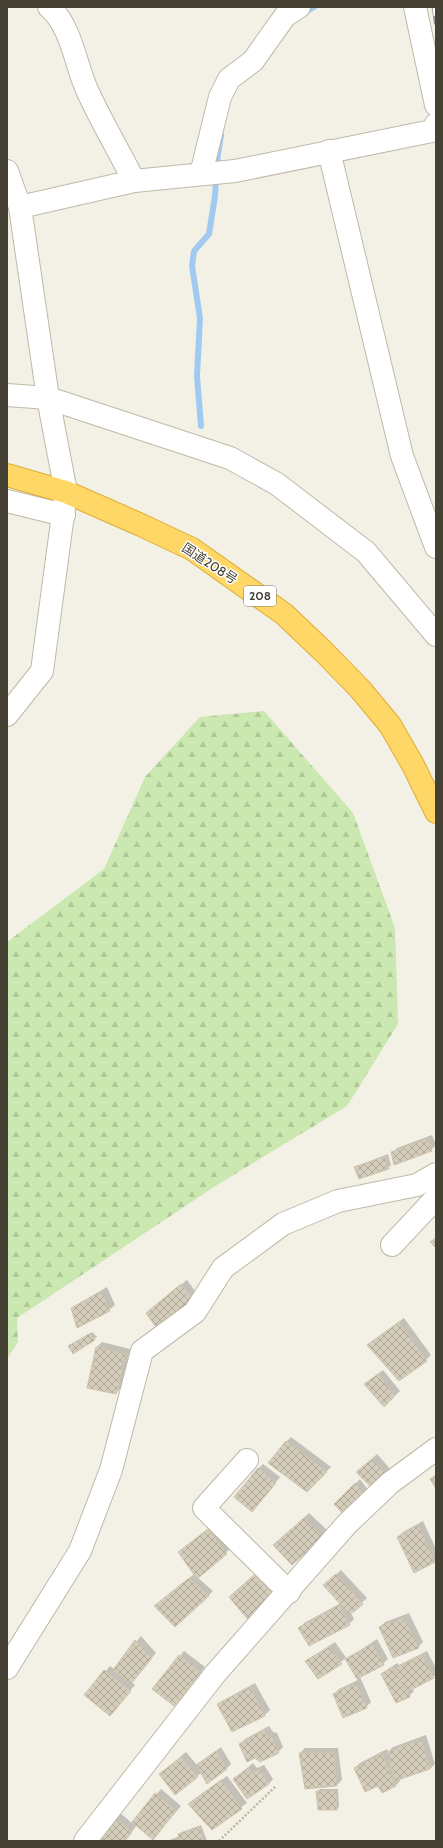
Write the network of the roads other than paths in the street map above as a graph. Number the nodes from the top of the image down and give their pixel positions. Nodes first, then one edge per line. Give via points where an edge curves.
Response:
1 (299, 7) edge
2 (415, 7) edge
3 (51, 8) edge
4 (436, 105) edge
5 (436, 124) edge
6 (329, 151) junction
7 (7, 171) edge
8 (200, 174) junction
9 (134, 181) junction
10 (20, 207) junction
11 (7, 395) edge
12 (48, 398) junction
13 (7, 475) edge
14 (66, 492) junction
15 (7, 501) edge
16 (64, 515) junction
17 (436, 547) edge
18 (436, 635) edge
19 (7, 715) edge
20 (436, 812) edge
21 (436, 1174) edge
22 (436, 1198) edge
23 (392, 1245) dead end
24 (436, 1449) edge
25 (247, 1460) dead end
26 (289, 1592) junction
27 (7, 1668) edge
28 (85, 1841) edge

1 - 8 street via 285,16 253,61 229,80 220,97
2 - 4 street
3 - 9 street via 67,35 87,90
5 - 6 street via 432,131
6 - 8 street via 235,171
6 - 17 street via 402,456
7 - 10 street
8 - 9 street
9 - 10 street
10 - 12 street
11 - 12 street
12 - 14 street
12 - 18 street via 230,458 277,484 366,552
13 - 14 highway, 国道208号 / 208
14 - 16 street
14 - 20 highway, 国道208号 / 208 via 192,549 284,614 360,689 390,725
15 - 16 street
16 - 19 street via 42,671
21 - 27 street via 417,1185 338,1201 284,1224 224,1268 195,1312 142,1351 111,1470 80,1551
22 - 23 street
24 - 26 street via 390,1483 347,1524
25 - 26 street via 204,1508
26 - 28 street via 215,1674

